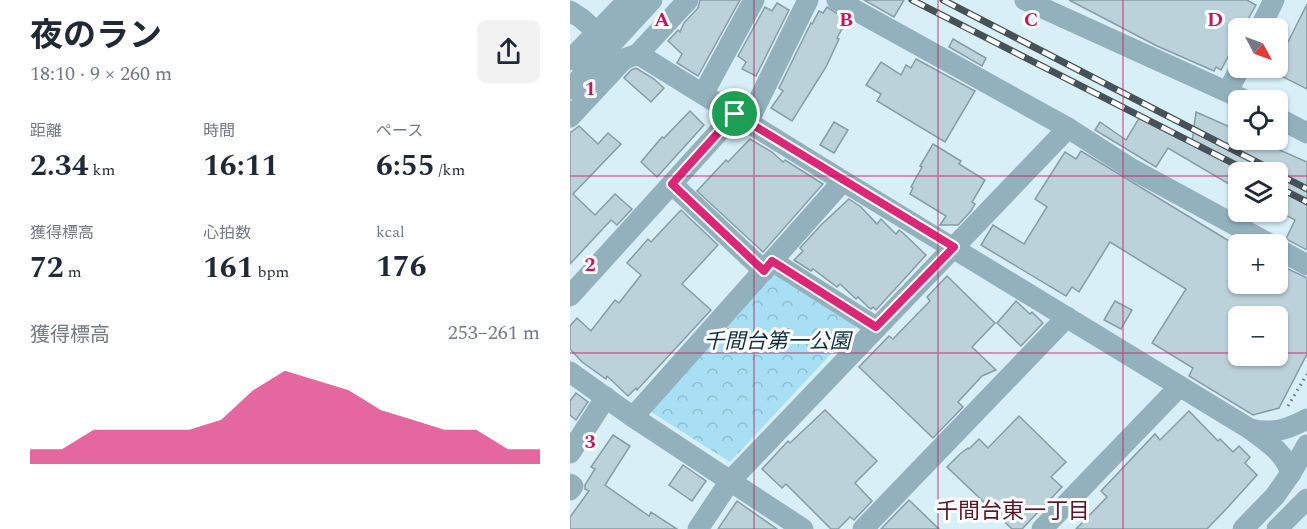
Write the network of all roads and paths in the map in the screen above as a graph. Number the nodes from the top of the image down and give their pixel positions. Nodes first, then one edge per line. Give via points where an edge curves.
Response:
1 (628, 0) edge
2 (652, 0) edge
3 (688, 0) edge
4 (754, 0) edge
5 (808, 0) edge
6 (837, 0) edge
7 (1274, 0) edge
8 (1038, 3) edge
9 (570, 11) edge
10 (1265, 18) edge
11 (598, 33) junction
12 (638, 54) junction
13 (570, 60) edge
14 (570, 89) edge
15 (1228, 93) edge
16 (703, 94) junction
17 (570, 117) edge
18 (742, 118) junction
19 (1288, 123) edge
20 (1068, 128) junction
21 (1307, 133) edge
22 (843, 181) junction
23 (672, 184) junction
24 (1252, 234) edge
25 (954, 247) junction
26 (1288, 255) edge
27 (1307, 265) edge
28 (768, 266) junction
29 (570, 296) edge
30 (1067, 317) junction
31 (876, 327) junction
32 (570, 372) edge
33 (1307, 374) edge
34 (1179, 386) junction
35 (606, 397) junction
36 (1285, 412) dead end
37 (633, 417) junction
38 (1307, 419) edge
39 (1250, 429) junction
40 (1307, 445) edge
41 (570, 453) edge
42 (1291, 473) junction
43 (730, 481) junction
44 (570, 484) edge
45 (570, 490) edge
46 (1307, 499) edge
47 (698, 529) edge
48 (803, 529) edge
49 (863, 529) edge
50 (1042, 529) edge
51 (1243, 529) edge
52 (1277, 529) edge

1 - 11 street
2 - 14 street, bridge
3 - 12 street
4 - 16 street
5 - 18 street
6 - 20 street
7 - 10 street
8 - 15 street
9 - 11 street
11 - 13 street
12 - 16 street
12 - 17 street via 624,59
16 - 18 street
18 - 22 street
18 - 23 street
19 - 21 street
20 - 24 street via 1132,169
20 - 25 street
22 - 25 street
22 - 28 street
23 - 28 street
23 - 29 street
25 - 30 street
25 - 31 street
26 - 27 street
28 - 31 street
28 - 37 street
30 - 34 street
30 - 49 street
31 - 43 street
32 - 35 street
33 - 36 path
34 - 39 street
34 - 50 street
35 - 37 street
35 - 41 street
37 - 43 street
38 - 39 street via 1284,430
39 - 42 street via 1277,449
40 - 42 street
42 - 51 street
43 - 47 street
43 - 48 street
44 - 45 street
46 - 52 street

